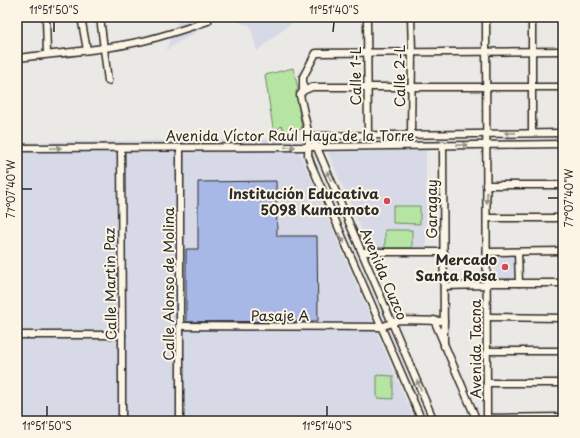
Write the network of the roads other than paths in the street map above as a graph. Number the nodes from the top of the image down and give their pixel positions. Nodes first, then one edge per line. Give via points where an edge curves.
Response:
1 (46, 17) edge
2 (81, 17) edge
3 (100, 17) edge
4 (366, 17) edge
5 (411, 17) edge
6 (486, 17) edge
7 (532, 17) edge
8 (208, 21) dead end
9 (104, 48) junction
10 (87, 50) junction
11 (532, 51) junction
12 (412, 52) junction
13 (486, 52) junction
14 (563, 52) edge
15 (367, 53) junction
16 (48, 54) junction
17 (17, 58) edge
18 (108, 81) dead end
19 (367, 87) junction
20 (411, 87) junction
21 (486, 87) junction
22 (532, 87) junction
23 (563, 87) edge
24 (303, 91) junction
25 (532, 133) junction
26 (563, 133) edge
27 (411, 134) junction
28 (486, 134) junction
29 (368, 135) junction
30 (311, 136) junction
31 (563, 144) edge
32 (443, 145) junction
33 (486, 145) junction
34 (309, 147) junction
35 (317, 147) junction
36 (17, 148) edge
37 (121, 148) junction
38 (180, 148) junction
39 (486, 185) junction
40 (563, 185) edge
41 (487, 218) junction
42 (563, 218) edge
43 (563, 251) edge
44 (362, 252) junction
45 (444, 252) junction
46 (487, 252) junction
47 (518, 252) junction
48 (519, 283) junction
49 (563, 283) edge
50 (487, 284) junction
51 (444, 286) junction
52 (487, 317) junction
53 (563, 318) edge
54 (434, 320) junction
55 (444, 320) junction
56 (392, 322) junction
57 (180, 326) junction
58 (381, 327) junction
59 (17, 335) edge
60 (122, 335) junction
61 (444, 346) junction
62 (487, 351) junction
63 (563, 351) edge
64 (563, 383) edge
65 (487, 384) junction
66 (563, 417) edge
67 (487, 419) edge
68 (122, 421) edge
69 (180, 421) edge
70 (422, 421) edge
71 (434, 421) edge
72 (477, 421) edge

1 - 16 street
2 - 10 street
3 - 9 street
4 - 15 street, Calle 1-L
5 - 12 street, Calle 2-L
6 - 13 street, Avenida Tacna
7 - 11 street
8 - 9 street via 170,34
9 - 10 street
9 - 18 street
10 - 16 street
11 - 13 street
11 - 14 street
11 - 22 street
12 - 13 street
12 - 15 street
12 - 20 street, Calle 2-L
13 - 21 street, Avenida Tacna
15 - 19 street, Calle 1-L
15 - 24 street via 316,53 303,77
16 - 17 street
19 - 20 street
19 - 24 street via 312,87
19 - 29 street, Calle 1-L
20 - 21 street
20 - 27 street, Calle 2-L
21 - 22 street
21 - 28 street, Avenida Tacna
22 - 23 street
22 - 25 street
24 - 30 street via 300,95
25 - 26 street, Avenida Víctor Raúl Haya de la Torre
25 -> 28 street, Avenida Víctor Raúl Haya de la Torre
27 - 28 street, Avenida Víctor Raúl Haya de la Torre
27 - 29 street, Avenida Víctor Raúl Haya de la Torre
28 - 33 street, Avenida Tacna
29 - 30 street, Avenida Víctor Raúl Haya de la Torre
30 - 34 street, Avenida Cuzco
30 - 35 street, Avenida Cuzco
31 - 33 street, Avenida Víctor Raúl Haya de la Torre
32 -> 33 street, Avenida Víctor Raúl Haya de la Torre
32 - 35 street, Avenida Víctor Raúl Haya de la Torre
32 - 45 street, Garagay
33 - 39 street, Avenida Tacna
34 - 35 street, Avenida Víctor Raúl Haya de la Torre
38 -> 34 street, Avenida Víctor Raúl Haya de la Torre
34 -> 58 street, Avenida Cuzco via 308,159
44 -> 35 street, Avenida Cuzco
36 -> 37 street, Avenida Víctor Raúl Haya de la Torre
37 - 38 street, Avenida Víctor Raúl Haya de la Torre
37 - 60 street, Calle Martin Paz
38 - 57 street, Calle Alonso de Molina
39 - 40 street
39 -> 41 street, Avenida Tacna
41 - 42 street
41 - 46 street, Avenida Tacna
43 - 47 street
44 - 45 street
44 - 56 street, Avenida Cuzco
45 - 51 street, Garagay
46 - 47 street
46 - 50 street, Avenida Tacna
47 - 48 street
48 - 49 street
48 - 50 street
50 - 51 street
50 - 52 street, Avenida Tacna
51 - 55 street, Garagay
52 - 53 street
52 - 62 street, Avenida Tacna
54 - 55 street
54 - 56 street
54 - 61 street
55 - 61 street, Garagay
56 - 58 street
71 -> 56 street, Avenida Cuzco
57 - 58 street, Pasaje A
57 - 69 street, Calle Alonso de Molina
58 - 70 street, Avenida Cuzco
59 - 60 street
60 - 68 street, Calle Martin Paz
61 - 72 street
62 - 63 street
62 - 65 street, Avenida Tacna
64 - 65 street
65 - 67 street, Avenida Tacna
66 - 67 street

